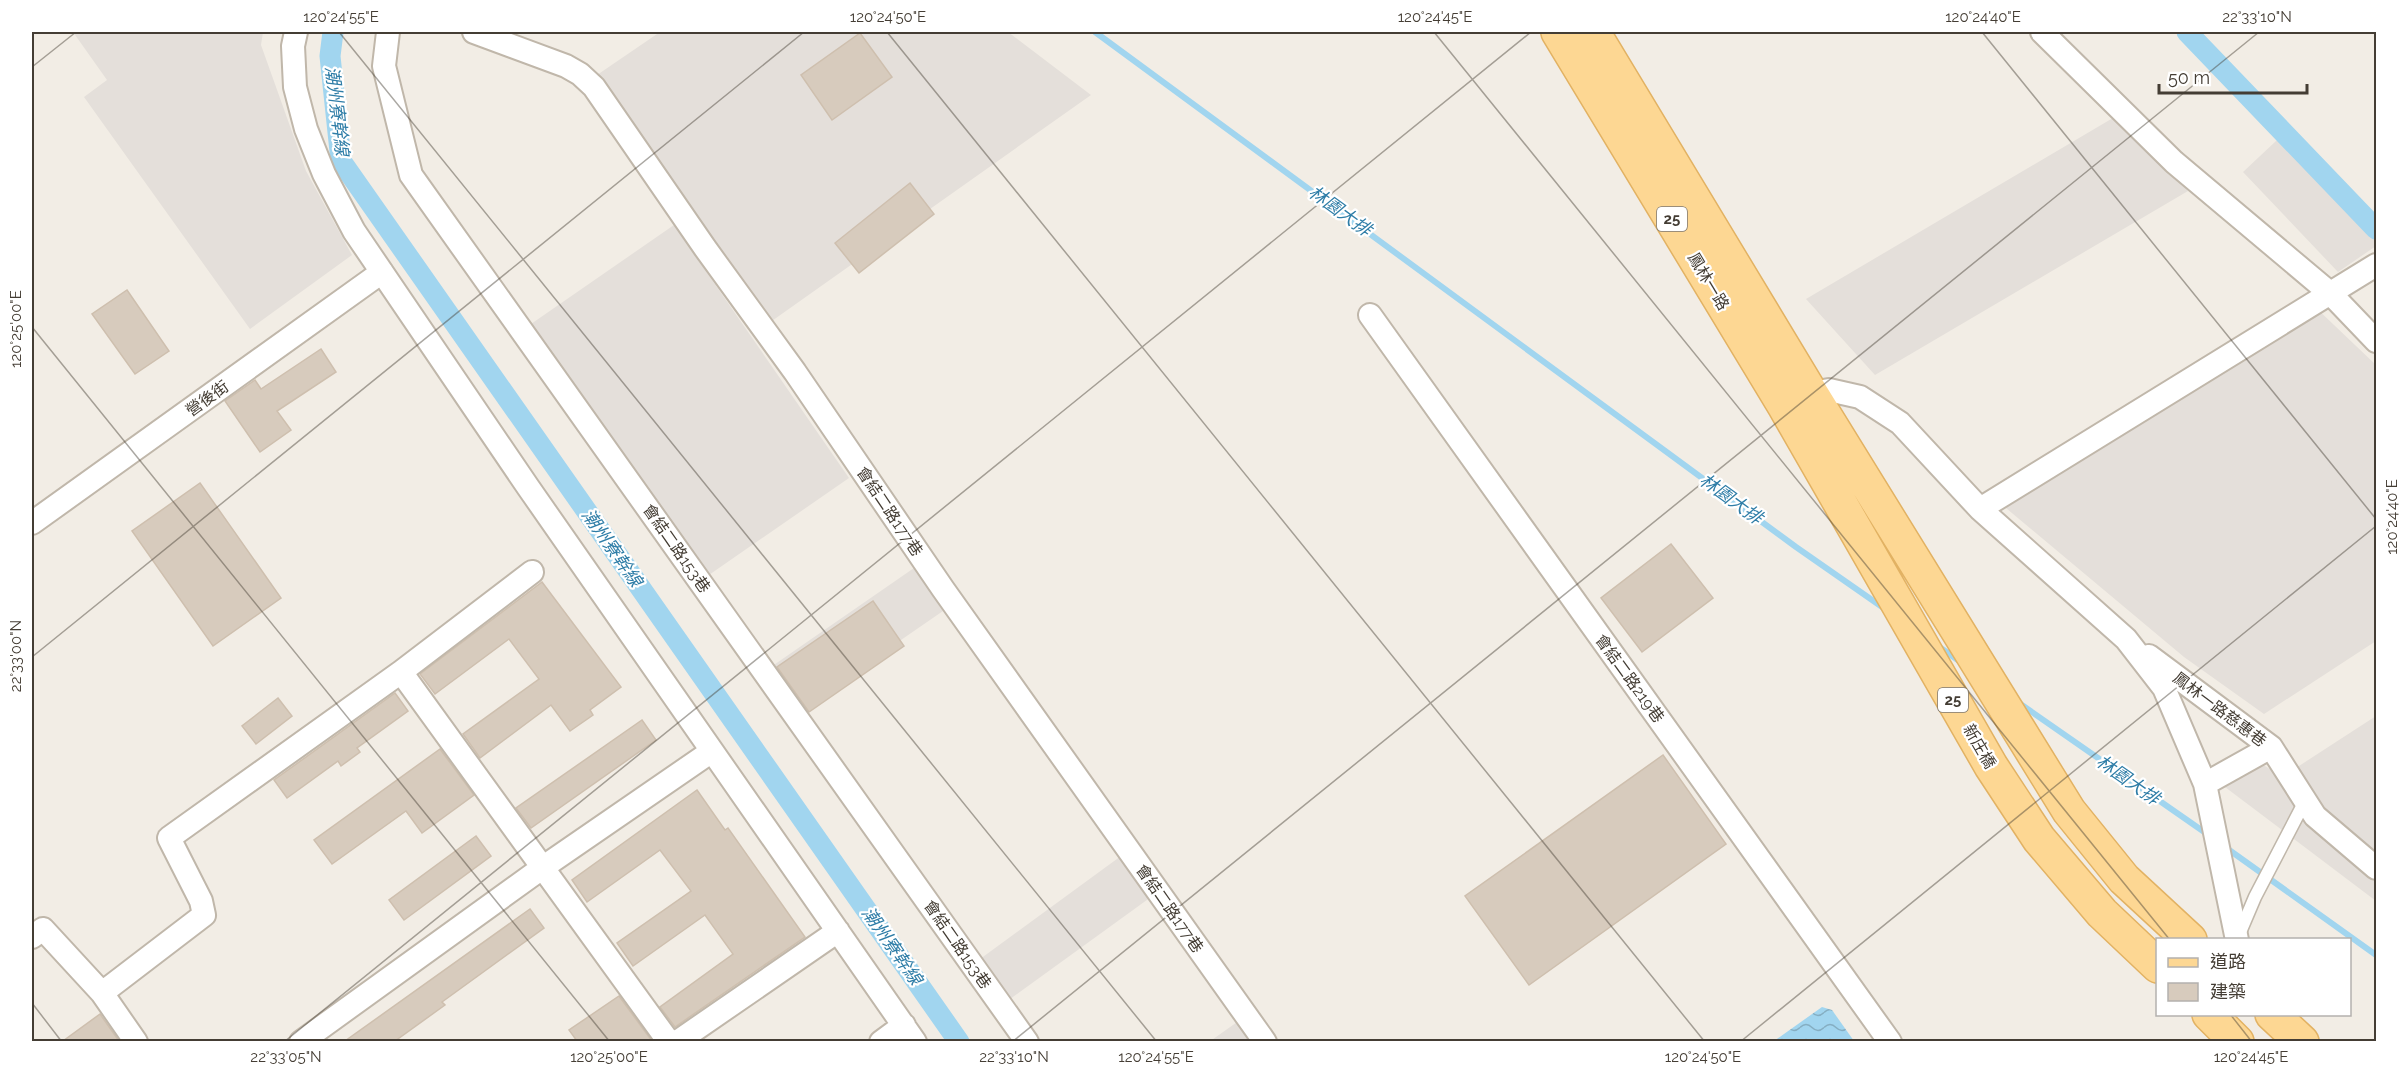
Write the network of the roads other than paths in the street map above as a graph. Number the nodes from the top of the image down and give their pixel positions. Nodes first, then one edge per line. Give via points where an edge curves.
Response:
1 (296, 32) edge
2 (388, 32) edge
3 (474, 32) edge
4 (1558, 32) edge
5 (1593, 32) edge
6 (2042, 32) edge
7 (2369, 270) edge
8 (382, 272) junction
9 (2331, 294) junction
10 (1370, 315) dead end
11 (2376, 341) edge
12 (1798, 400) junction
13 (1980, 509) junction
14 (32, 523) edge
15 (532, 572) dead end
16 (2127, 639) junction
17 (400, 672) junction
18 (2271, 747) junction
19 (712, 751) junction
20 (2205, 784) junction
21 (2305, 801) junction
22 (542, 868) junction
23 (2376, 868) edge
24 (838, 931) junction
25 (2185, 935) edge
26 (32, 937) edge
27 (2237, 938) edge
28 (2237, 938) edge
29 (2156, 965) edge
30 (102, 993) junction
31 (2211, 1016) edge
32 (2274, 1016) edge
33 (910, 1033) edge
34 (307, 1040) edge
35 (136, 1041) edge
36 (669, 1041) edge
37 (677, 1041) edge
38 (880, 1041) edge
39 (1027, 1041) edge
40 (1265, 1041) edge
41 (1890, 1041) edge
42 (2237, 1041) edge
43 (2302, 1041) edge

1 - 8 street via 295,87 306,129 354,231
2 - 39 street, 會結二路153巷 via 384,66 411,175
3 - 40 street, 會結二路177巷 via 566,66 594,87 943,589
4 - 12 main road, 鳳林一路 / 25
5 - 12 main road, 鳳林一路 / 25
6 - 9 street via 2174,162
7 - 9 street
8 - 14 street, 營後街
8 - 19 street
9 - 11 street
9 - 13 street
10 - 41 street, 會結二路219巷
12 - 13 street via 1829,390 1860,397 1900,423
12 - 25 main road, 25 via 2069,811 2124,879
12 - 29 main road, 新庄橋 / 25 via 1990,766 2039,839 2102,913
13 - 16 street
15 - 17 street
16 - 18 street, 鳳林一路慈惠巷
16 - 20 street via 2164,688
17 - 22 street
17 - 30 street via 169,838 201,901 204,915
18 - 20 street
18 - 21 street, 鳳林一路慈惠巷
19 - 22 street
19 - 24 street
20 - 27 street
21 - 23 street, 鳳林一路慈惠巷 via 2315,816
21 - 28 lane
22 - 34 street
22 - 36 street
24 - 33 street
24 - 37 street
26 - 30 street via 43,929
30 - 35 street
31 - 42 main road
32 - 43 main road
33 - 38 street

